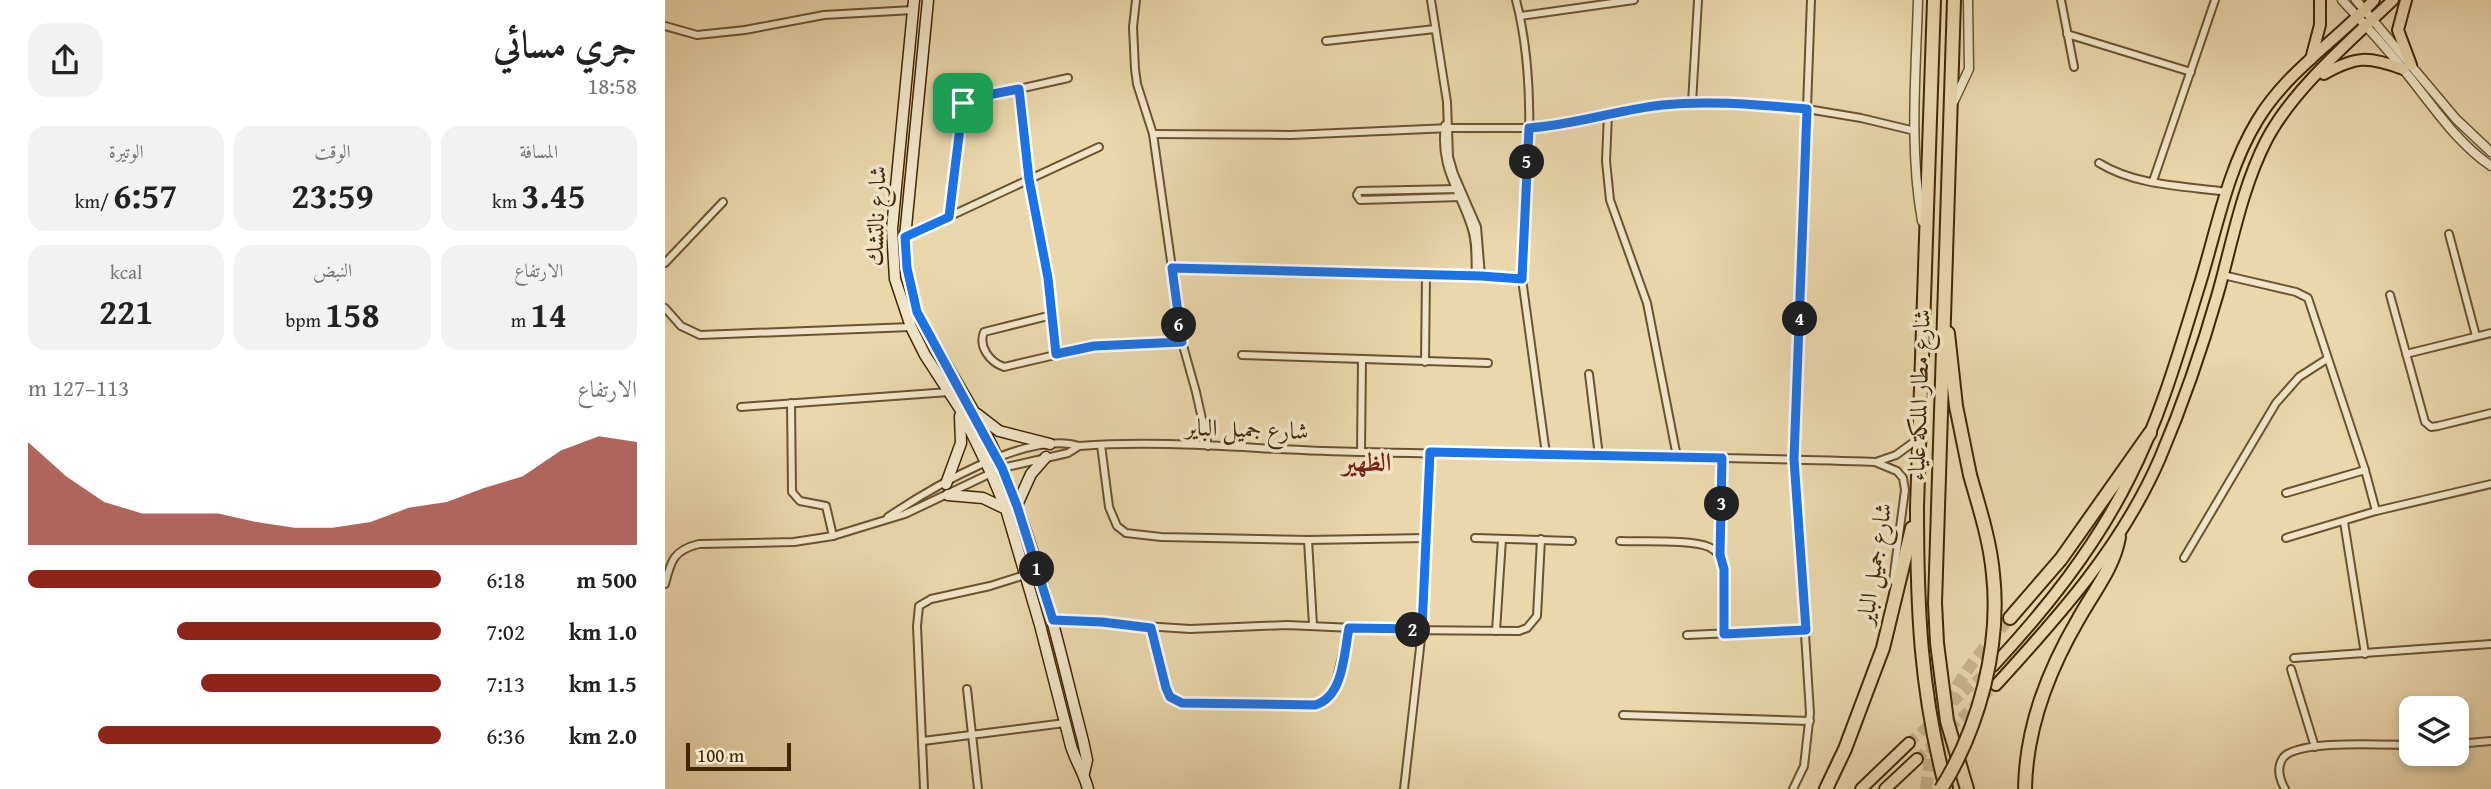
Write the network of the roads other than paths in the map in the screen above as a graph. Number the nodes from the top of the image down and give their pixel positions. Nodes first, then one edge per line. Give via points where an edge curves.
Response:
1 (928, 0) edge
2 (1136, 0) edge
3 (1430, 0) edge
4 (1516, 0) edge
5 (1634, 0) edge
6 (1698, 0) edge
7 (1811, 0) edge
8 (1918, 0) edge
9 (1934, 0) edge
10 (1954, 0) edge
11 (1968, 0) edge
12 (2061, 0) edge
13 (2215, 0) edge
14 (2320, 0) edge
15 (2342, 0) edge
16 (2356, 0) edge
17 (2374, 0) edge
18 (2393, 0) edge
19 (2406, 0) edge
20 (913, 5) edge
21 (1520, 16) junction
22 (2366, 18) junction
23 (665, 26) edge
24 (1435, 29) junction
25 (2067, 34) junction
26 (1326, 41) dead end
27 (2311, 59) junction
28 (2074, 67) dead end
29 (2407, 67) junction
30 (2192, 72) junction
31 (1068, 78) dead end
32 (2312, 81) junction
33 (1019, 89) junction
34 (1692, 103) junction
35 (1807, 109) junction
36 (1608, 114) junction
37 (1948, 117) junction
38 (1447, 128) junction
39 (1529, 128) junction
40 (1915, 131) junction
41 (1153, 134) junction
42 (1098, 147) dead end
43 (2491, 152) edge
44 (2099, 163) dead end
45 (2491, 166) edge
46 (1029, 179) junction
47 (2153, 181) junction
48 (1374, 191) junction
49 (2228, 192) junction
50 (1460, 193) junction
51 (1375, 200) junction
52 (723, 202) dead end
53 (949, 217) junction
54 (2449, 234) dead end
55 (905, 237) junction
56 (1926, 240) junction
57 (665, 263) edge
58 (1172, 268) junction
59 (1426, 275) junction
60 (2223, 275) junction
61 (1479, 276) junction
62 (1522, 279) junction
63 (1943, 290) junction
64 (2390, 295) dead end
65 (665, 308) edge
66 (1052, 315) junction
67 (911, 327) junction
68 (2491, 333) edge
69 (2476, 336) junction
70 (1182, 342) junction
71 (1056, 354) junction
72 (2406, 354) junction
73 (1242, 355) dead end
74 (1362, 359) junction
75 (2327, 359) junction
76 (1425, 362) junction
77 (1488, 363) dead end
78 (1589, 374) dead end
79 (950, 392) junction
80 (791, 403) junction
81 (741, 407) dead end
82 (960, 409) junction
83 (972, 410) junction
84 (2491, 413) edge
85 (2150, 433) junction
86 (1920, 437) junction
87 (1050, 444) junction
88 (1101, 445) junction
89 (1079, 446) junction
90 (1207, 446) junction
91 (1430, 452) junction
92 (1361, 453) junction
93 (1546, 454) junction
94 (1599, 456) junction
95 (997, 457) junction
96 (1046, 457) junction
97 (1677, 457) junction
98 (1722, 458) junction
99 (1794, 459) junction
100 (986, 462) junction
101 (1874, 462) junction
102 (1002, 468) junction
103 (2365, 470) junction
104 (991, 473) junction
105 (946, 484) junction
106 (2491, 484) edge
107 (2286, 493) dead end
108 (948, 495) junction
109 (1017, 506) junction
110 (1917, 507) junction
111 (1006, 509) junction
112 (2376, 511) junction
113 (888, 517) junction
114 (2344, 522) junction
115 (833, 536) junction
116 (2119, 537) junction
117 (1427, 538) junction
118 (1475, 538) dead end
119 (1502, 538) junction
120 (2285, 538) dead end
121 (1541, 539) junction
122 (1308, 540) junction
123 (1572, 541) dead end
124 (1620, 541) dead end
125 (1720, 555) junction
126 (2184, 558) dead end
127 (1025, 575) junction
128 (665, 584) edge
129 (2010, 618) tunnel mouth
130 (1053, 620) junction
131 (1313, 625) junction
132 (1151, 628) junction
133 (1349, 628) junction
134 (1422, 629) junction
135 (1806, 630) junction
136 (1496, 631) junction
137 (1724, 634) junction
138 (1687, 635) dead end
139 (2491, 644) edge
140 (1883, 648) junction
141 (2365, 654) junction
142 (2294, 658) dead end
143 (1993, 666) tunnel mouth
144 (2291, 669) dead end
145 (1996, 685) tunnel mouth
146 (967, 689) dead end
147 (1623, 715) dead end
148 (1810, 721) junction
149 (1065, 723) junction
150 (972, 736) junction
151 (923, 741) junction
152 (2491, 741) edge
153 (2469, 743) edge
154 (1909, 744) tunnel mouth
155 (2399, 745) edge
156 (2315, 747) junction
157 (1917, 759) tunnel mouth
158 (1084, 773) junction
159 (924, 789) edge
160 (978, 789) edge
161 (1088, 789) edge
162 (1404, 789) edge
163 (1793, 789) edge
164 (1826, 789) edge
165 (1861, 789) edge
166 (1885, 789) edge
167 (1941, 789) edge
168 (1946, 789) edge
169 (1966, 789) edge
170 (2025, 789) edge
171 (2285, 789) edge

1 - 55 main road, شارع نالتشك
2 - 41 street via 1135,69
3 - 24 street
4 - 21 street
5 - 21 street
6 - 34 street
7 - 35 street
8 - 40 street
9 - 56 highway, شارع مطار الملكة علياء
10 - 37 highway, شارع مطار الملكة علياء
11 - 37 street via 1969,69
12 - 25 street
13 - 30 street
14 - 27 main road via 2320,25
15 - 22 street
16 - 22 street
17 - 22 main road
18 - 22 main road
19 - 29 main road via 2398,30
20 - 23 street via 697,35
20 - 67 main road, شارع نالتشك via 892,239 895,279
21 - 39 street
22 - 27 main road
22 - 29 street
22 - 32 main road
24 - 26 street
24 - 38 street
25 - 28 street
25 - 30 street
27 - 49 main road via 2257,121
29 - 32 main road via 2353,60
29 - 43 street
29 - 45 street via 2446,124
30 - 47 street
31 - 33 street
32 - 60 main road via 2288,106 2266,141
33 - 46 street
33 - 53 street via 963,103
34 - 35 street
34 - 36 street
35 - 40 street
35 - 99 street
36 - 39 street
36 - 97 street via 1610,200 1647,303
37 - 63 highway, شارع مطار الملكة علياء
38 - 39 street
38 - 41 street via 1291,135
38 - 50 street via 1449,157
39 - 62 street
40 - 56 street
41 - 58 street
42 - 46 street
44 - 47 street via 2125,176
46 - 53 street
46 - 66 street
47 - 49 street
48 - 50 street
48 - 51 street
48 - 51 street via 1357,195 1360,200
49 - 85 main road
50 - 51 street
50 - 61 street via 1472,228
52 - 57 street
53 - 55 street
54 - 69 street
55 - 83 main road, شارع نالتشك via 917,312
56 - 86 highway, شارع مطار الملكة علياء
58 - 59 street
58 - 70 street
59 - 61 street
59 - 76 street
60 - 75 street via 2308,298
60 - 116 main road via 2194,370 2159,460
61 - 62 street
62 - 93 street
63 - 167 highway, bridge via 1956,406 1986,532 1995,603 1976,713
63 - 169 highway, شارع مطار الملكة علياء via 1935,603 1947,721
64 - 72 street
65 - 67 street via 681,326 701,335
66 - 71 street
66 - 71 street via 988,329 981,340 991,360 1004,367
67 - 79 main road, شارع نالتشك
68 - 69 street
69 - 72 street
70 - 71 street via 1094,346
70 - 90 street
72 - 84 street via 2425,422 2431,427
73 - 74 street
74 - 76 street
74 - 92 street
75 - 103 street
75 - 126 street via 2299,377 2276,403
76 - 77 street
78 - 94 street
79 - 80 street
79 - 82 main road, شارع نالتشك
80 - 81 street
80 - 115 street via 792,492 800,501 828,508
82 - 100 main road, شارع نالتشك
82 - 105 main road via 961,443
83 - 87 main road via 999,431
83 - 95 main road, شارع نالتشك
85 - 129 highway via 2061,559
85 - 143 main road via 2095,539 2032,624
86 - 101 street, شارع جميل الباير via 1903,452
86 - 110 highway, شارع مطار الملكة علياء
87 - 89 street, شارع جميل الباير
87 - 95 street, شارع جميل الباير
88 - 89 street, شارع جميل الباير
88 - 90 street, شارع جميل الباير
88 - 122 street via 1109,508 1117,526 1126,533
89 - 96 street, شارع جميل الباير
90 - 92 street, شارع جميل الباير
91 - 92 street, شارع جميل الباير
91 - 93 street, شارع جميل الباير
91 - 117 street
93 - 94 street, شارع جميل الباير
94 - 97 street, شارع جميل الباير
95 - 100 street, شارع جميل الباير
95 - 102 main road, شارع نالتشك
96 - 102 street, شارع جميل الباير
96 - 109 main road via 1031,474
97 - 98 street, شارع جميل الباير
98 - 99 street, شارع جميل الباير
98 - 125 street
99 - 101 street, شارع جميل الباير
99 - 135 street
100 - 104 main road, شارع نالتشك
100 - 105 street, شارع جميل الباير
101 - 140 street, شارع جميل الباير via 1897,471 1905,486
102 - 104 street, شارع جميل الباير
102 - 109 main road, شارع نالتشك
103 - 107 street
103 - 112 street
104 - 108 street, شارع جميل الباير
104 - 111 main road, شارع نالتشك
105 - 113 street, شارع جميل الباير
106 - 112 street
108 - 111 main road via 983,498
108 - 113 street, شارع جميل الباير
109 - 130 main road, شارع نالتشك
110 - 140 highway
110 - 168 highway, شارع مطار الملكة علياء via 1921,657
111 - 127 main road, شارع نالتشك
112 - 114 street
113 - 115 street, شارع جميل الباير
114 - 120 street
114 - 141 street
115 - 128 street, شارع جميل الباير via 684,548 675,555
116 - 145 main road via 2052,625
116 - 170 highway via 2113,560 2048,676 2032,734
117 - 122 street
117 - 134 street
118 - 119 street
119 - 121 street
119 - 136 street
121 - 123 street
121 - 136 street via 1537,616 1519,631
122 - 131 street
124 - 125 street via 1696,544
125 - 137 street
127 - 149 main road, شارع نالتشك
127 - 151 street via 919,606
130 - 132 street
130 - 158 main road, شارع نالتشك via 1087,760
131 - 132 street
131 - 133 street
132 - 133 street via 1166,688 1176,701 1315,705 1334,691
133 - 134 street
134 - 136 street
134 - 162 street
135 - 137 street
135 - 148 street
137 - 138 street
139 - 141 street
140 - 164 highway
141 - 142 street
144 - 156 street
146 - 150 street
147 - 148 street
148 - 163 street via 1804,766
149 - 150 street
149 - 158 main road, شارع نالتشك via 1076,762
150 - 151 street
150 - 160 street
151 - 159 street
152 - 153 street
154 - 165 main road
155 - 156 street
156 - 171 street via 2295,750 2282,759 2280,776
157 - 166 main road
158 - 161 main road, شارع نالتشك

